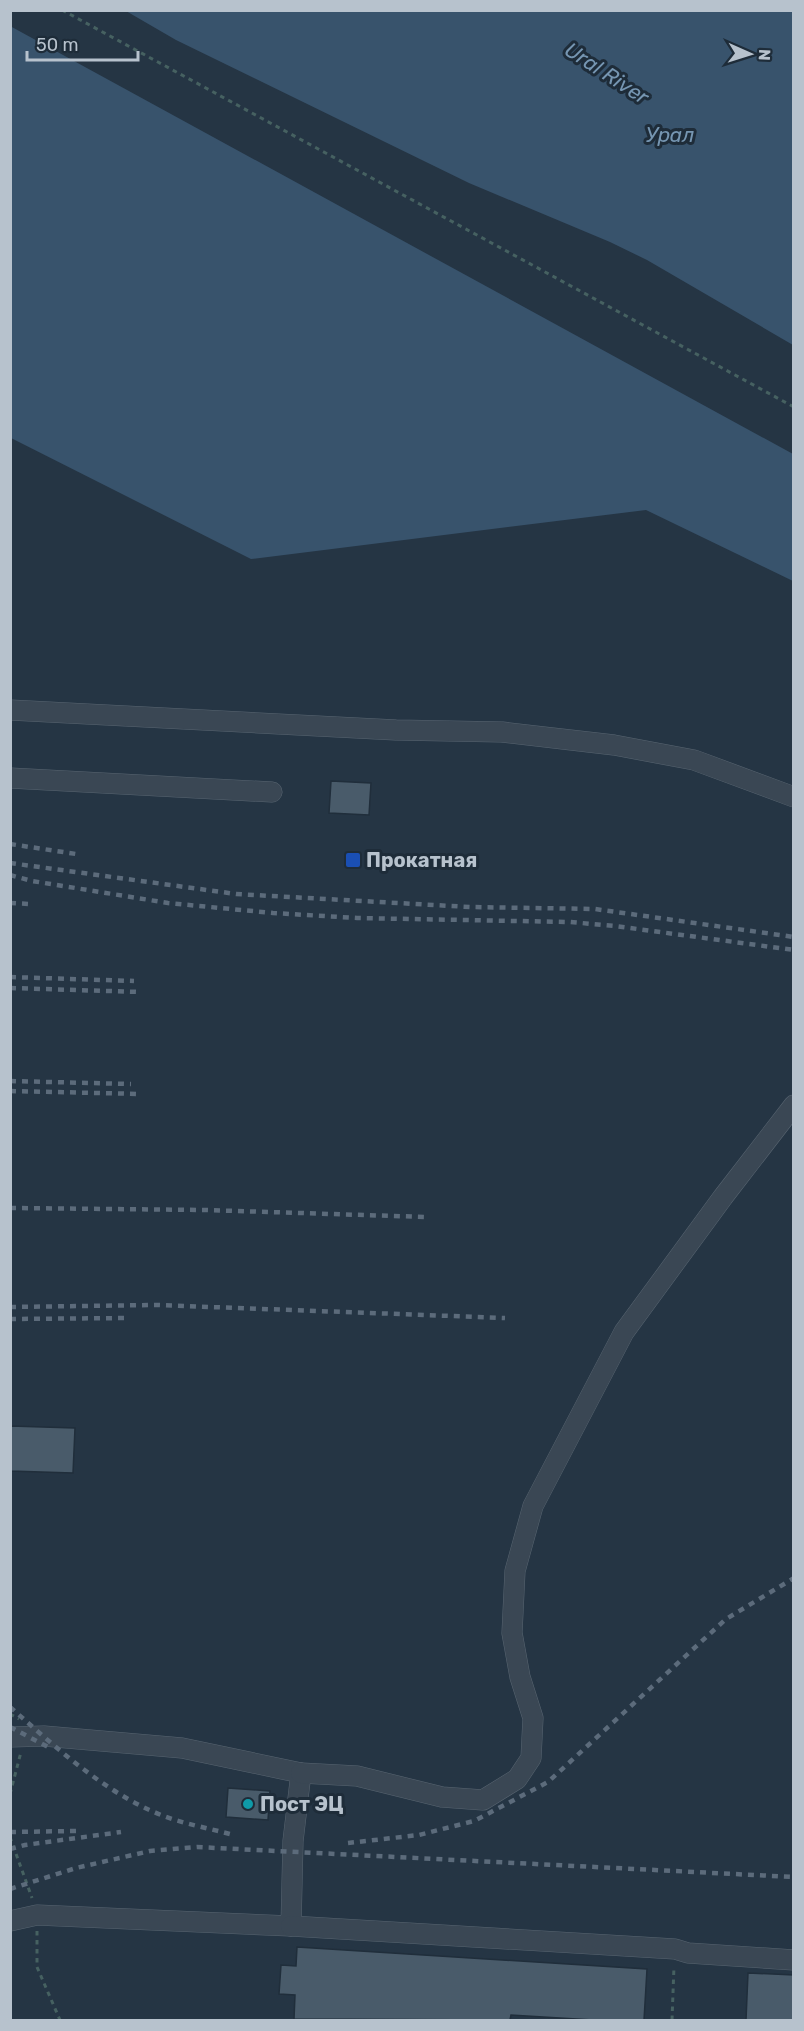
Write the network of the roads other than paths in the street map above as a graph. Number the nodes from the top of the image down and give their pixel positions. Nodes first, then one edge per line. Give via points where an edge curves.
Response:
1 (10, 710) edge
2 (10, 778) edge
3 (272, 792) dead end
4 (794, 797) edge
5 (794, 1105) edge
6 (16, 1742) edge
7 (301, 1773) junction
8 (10, 1921) edge
9 (291, 1926) junction
10 (794, 1960) edge

1 - 4 lane via 513,733 614,745 694,760
2 - 3 lane
5 - 7 lane via 624,1332 533,1506 515,1571 512,1633 533,1718 531,1758 517,1779 483,1800 442,1797 357,1776
6 - 7 lane via 44,1736 182,1748
7 - 9 lane via 293,1840
8 - 9 lane via 37,1915
9 - 10 lane

